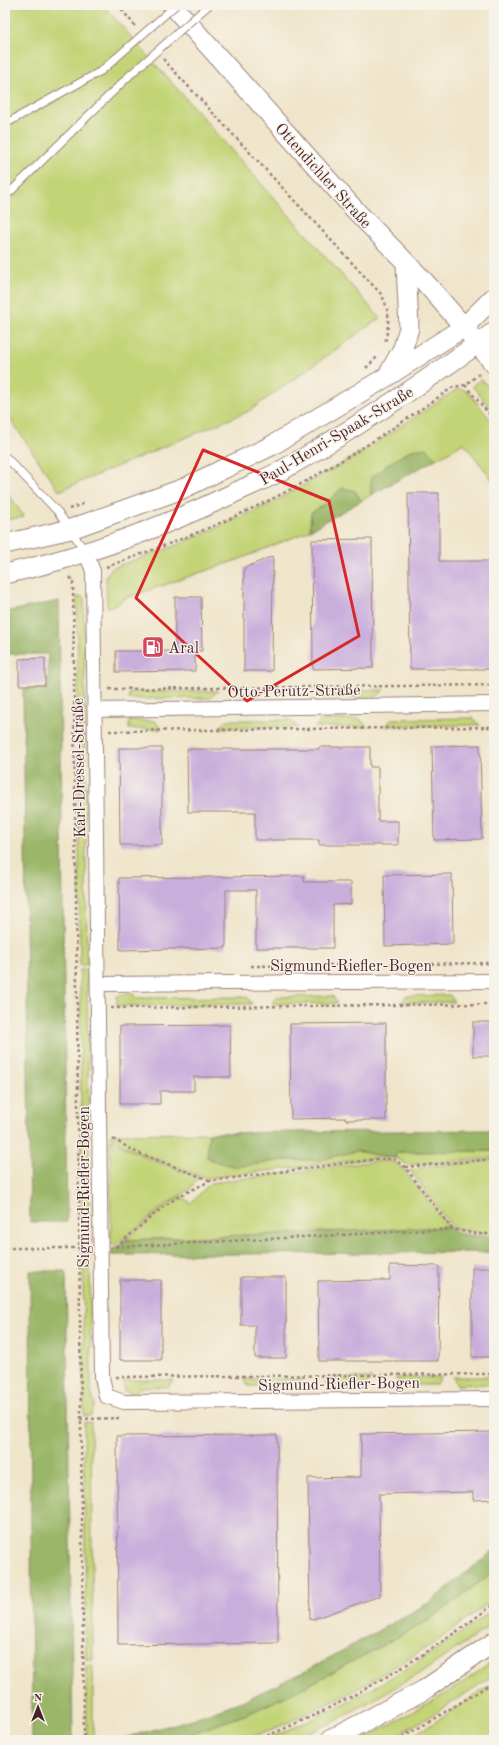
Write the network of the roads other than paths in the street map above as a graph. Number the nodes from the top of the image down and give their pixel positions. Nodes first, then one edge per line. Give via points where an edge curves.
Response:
1 (172, 5) edge
2 (176, 5) edge
3 (209, 5) edge
4 (5, 124) edge
5 (5, 197) edge
6 (406, 263) junction
7 (494, 297) edge
8 (464, 327) junction
9 (494, 332) edge
10 (478, 344) junction
11 (494, 364) edge
12 (388, 376) junction
13 (5, 456) edge
14 (71, 529) junction
15 (5, 544) edge
16 (86, 553) junction
17 (5, 574) edge
18 (494, 704) edge
19 (95, 710) junction
20 (494, 981) edge
21 (99, 984) junction
22 (494, 1399) edge
23 (494, 1642) edge
24 (330, 1740) edge

1 - 6 main road, Ottendichler Straße via 355,210
2 - 4 lane, bridge via 101,71
3 - 5 lane, bridge via 131,74
6 - 8 main road, Ottendichler Straße
6 - 12 main road via 409,328 403,348
7 - 8 main road, Paul-Henri-Spaak-Straße
8 - 10 main road, Ottendichler Straße
8 - 12 main road, Paul-Henri-Spaak-Straße
9 - 10 main road, Paul-Henri-Spaak-Straße
10 - 11 main road, Ottendichler Straße
10 - 16 main road, Paul-Henri-Spaak-Straße via 368,419 283,470 192,513
12 - 14 main road, Paul-Henri-Spaak-Straße via 271,446 182,489
13 - 14 lane
14 - 15 main road, Paul-Henri-Spaak-Straße
14 - 16 lane
16 - 17 main road, Paul-Henri-Spaak-Straße
16 - 19 street, Karl-Dressel-Straße via 93,571
18 - 19 street, Otto-Perutz-Straße
19 - 21 street, Karl-Dressel-Straße
20 - 21 street, Sigmund-Riefler-Bogen
21 - 22 street, Sigmund-Riefler-Bogen via 102,1377 106,1396 124,1402
23 - 24 main road via 424,1690

